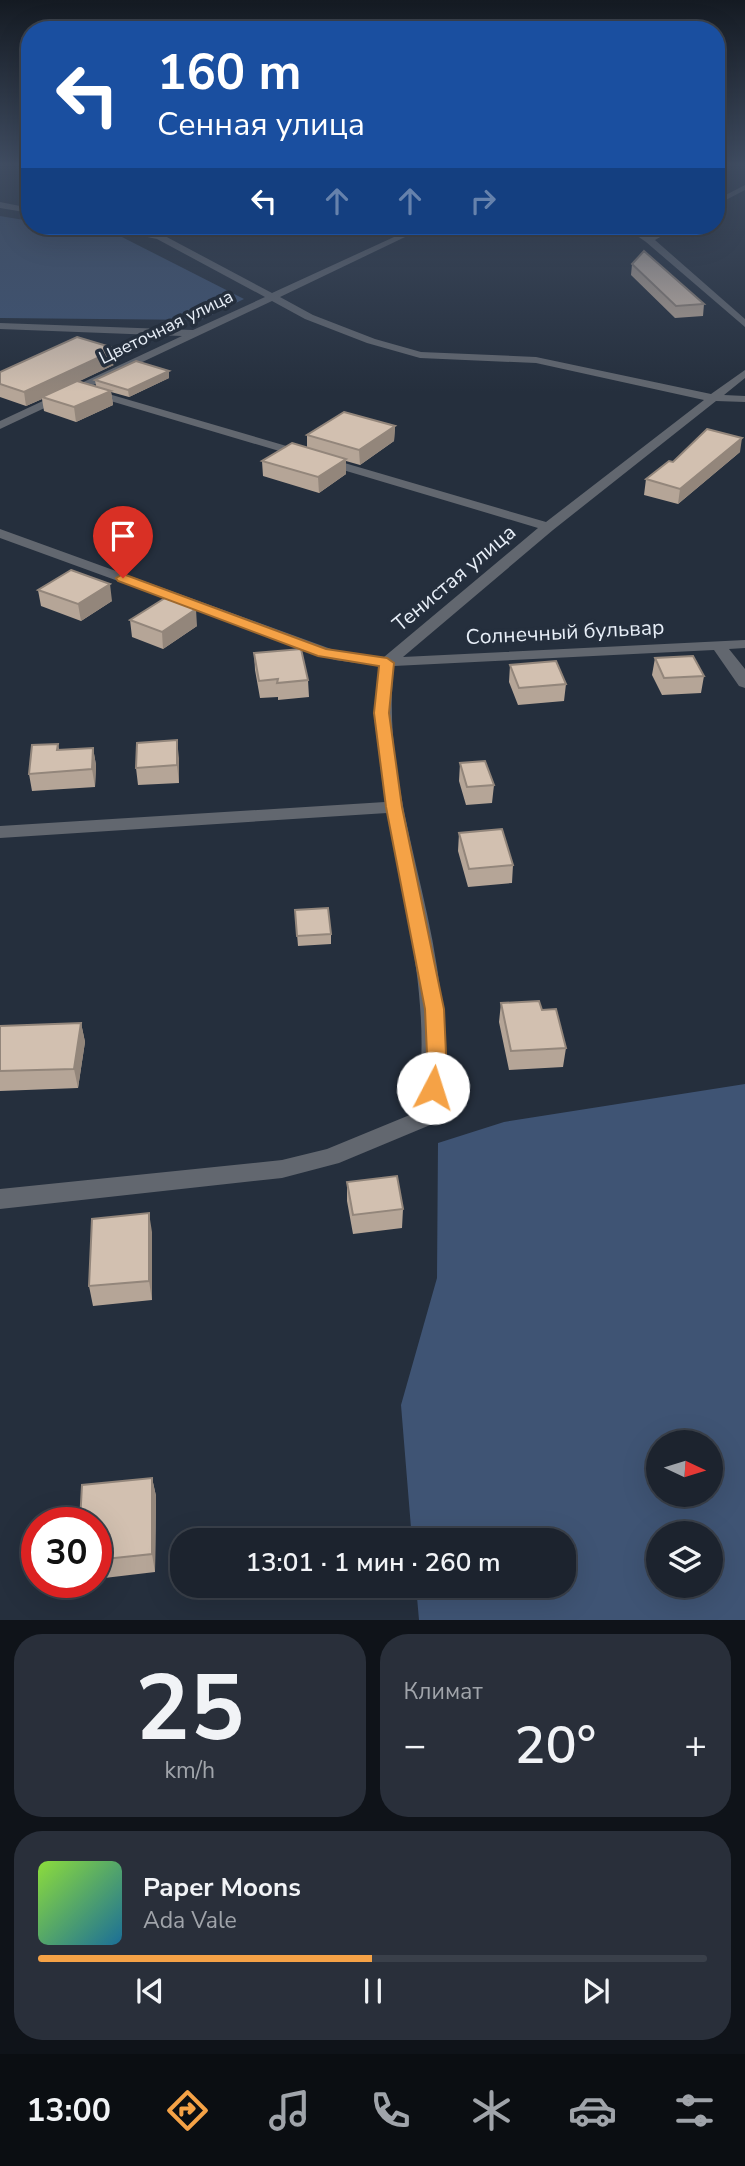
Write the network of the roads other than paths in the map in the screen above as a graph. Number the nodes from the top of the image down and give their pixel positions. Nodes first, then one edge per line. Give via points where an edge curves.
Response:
1 (649, 240) edge
2 (161, 241) edge
3 (392, 241) edge
4 (271, 296) junction
5 (745, 324) edge
6 (0, 326) edge
7 (194, 333) junction
8 (745, 373) edge
9 (78, 388) junction
10 (712, 398) junction
11 (745, 399) edge
12 (0, 425) edge
13 (548, 527) junction
14 (0, 533) edge
15 (745, 644) edge
16 (718, 645) junction
17 (387, 663) junction
18 (745, 683) edge
19 (394, 807) junction
20 (0, 832) edge
21 (0, 1199) edge

1 - 5 street
2 - 4 street
3 - 4 street, Цветочная улица
4 - 7 street, Цветочная улица
4 - 10 street via 340,331 420,355 536,360
6 - 7 street
7 - 9 street, Цветочная улица
8 - 10 street, Тенистая улица
9 - 12 street, Цветочная улица
9 - 13 street
10 - 11 street
10 - 13 street, Тенистая улица
13 - 17 street, Тенистая улица
14 - 17 street, Солнечный бульвар via 323,653
15 - 16 street, Солнечный бульвар
16 - 17 street, Солнечный бульвар
16 - 18 street
17 - 19 street, Тенистая улица via 381,713
19 - 20 street
19 - 21 street, Тенистая улица via 435,1009 437,1054 427,1117 331,1157 282,1169

